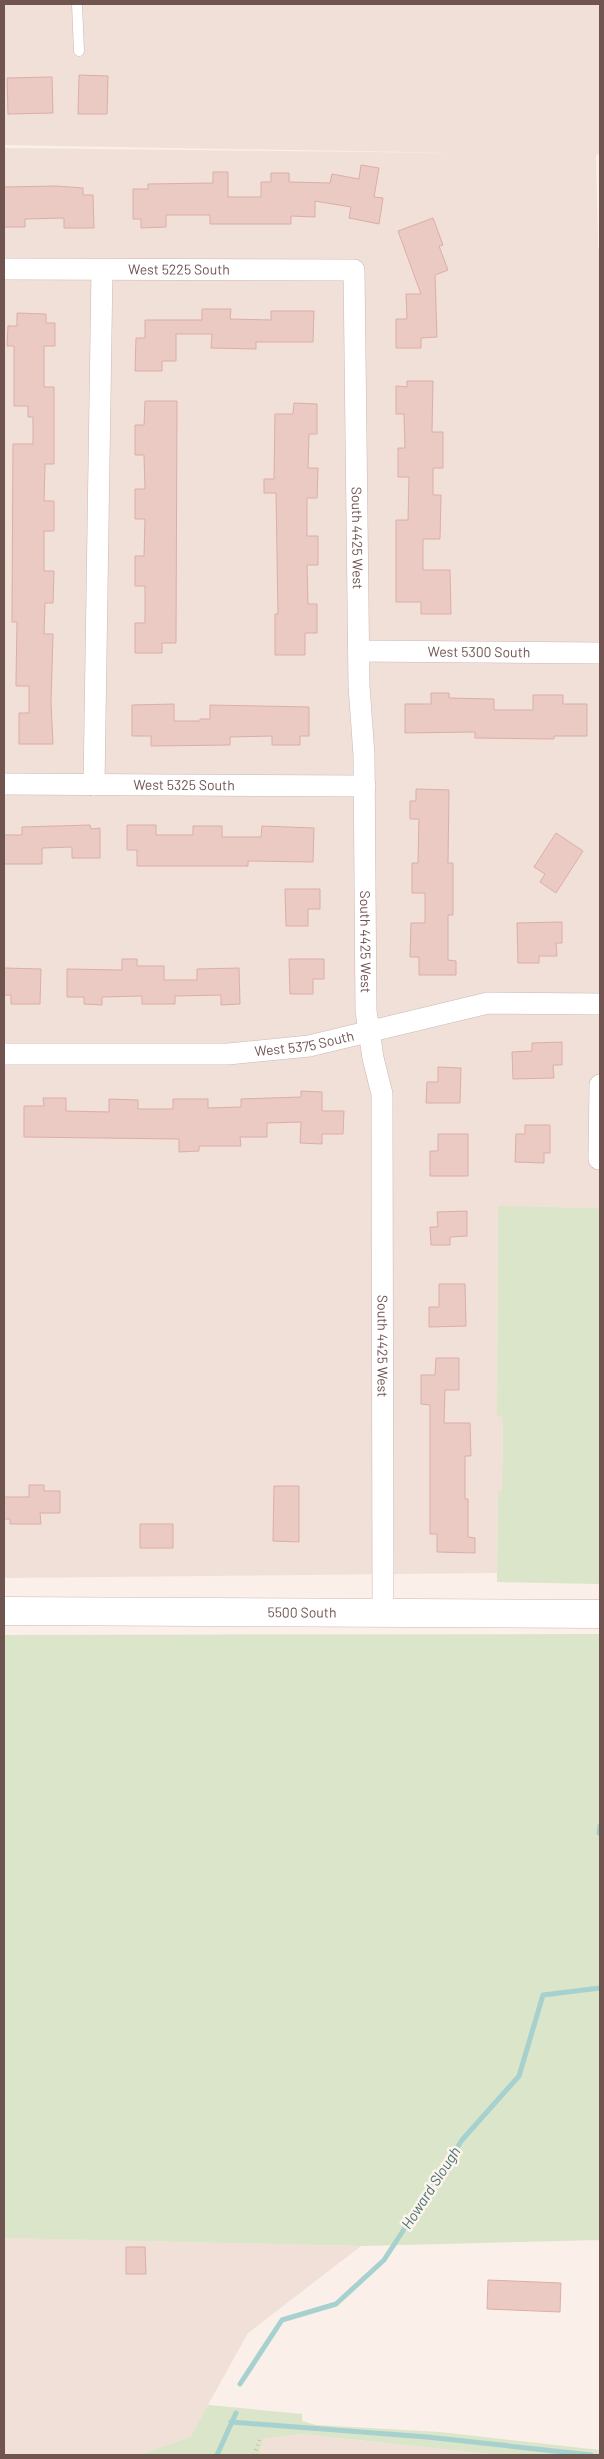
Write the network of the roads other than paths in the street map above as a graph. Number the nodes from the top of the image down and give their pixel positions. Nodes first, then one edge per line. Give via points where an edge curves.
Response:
1 (76, 4) edge
2 (79, 51) dead end
3 (4, 269) edge
4 (102, 270) junction
5 (354, 270) joint
6 (359, 651) junction
7 (600, 652) edge
8 (4, 784) edge
9 (94, 785) junction
10 (365, 786) junction
11 (600, 1004) edge
12 (368, 1032) junction
13 (4, 1054) edge
14 (600, 1085) edge
15 (599, 1158) edge
16 (4, 1611) edge
17 (383, 1612) junction
18 (600, 1614) edge

1 - 2 lane
3 - 4 street, West 5225 South
4 - 5 street, West 5225 South
4 - 9 street
5 - 6 street, South 4425 West
6 - 7 street, West 5300 South
6 - 10 street, South 4425 West
8 - 9 street, West 5325 South
9 - 10 street, West 5325 South
10 - 12 street, South 4425 West
11 - 12 street, West 5375 South via 488,1003
12 - 13 street, West 5375 South via 309,1046 228,1054
12 - 17 street, South 4425 West via 382,1094
14 - 15 street
16 - 17 main road, 5500 South
17 - 18 main road, 5500 South

